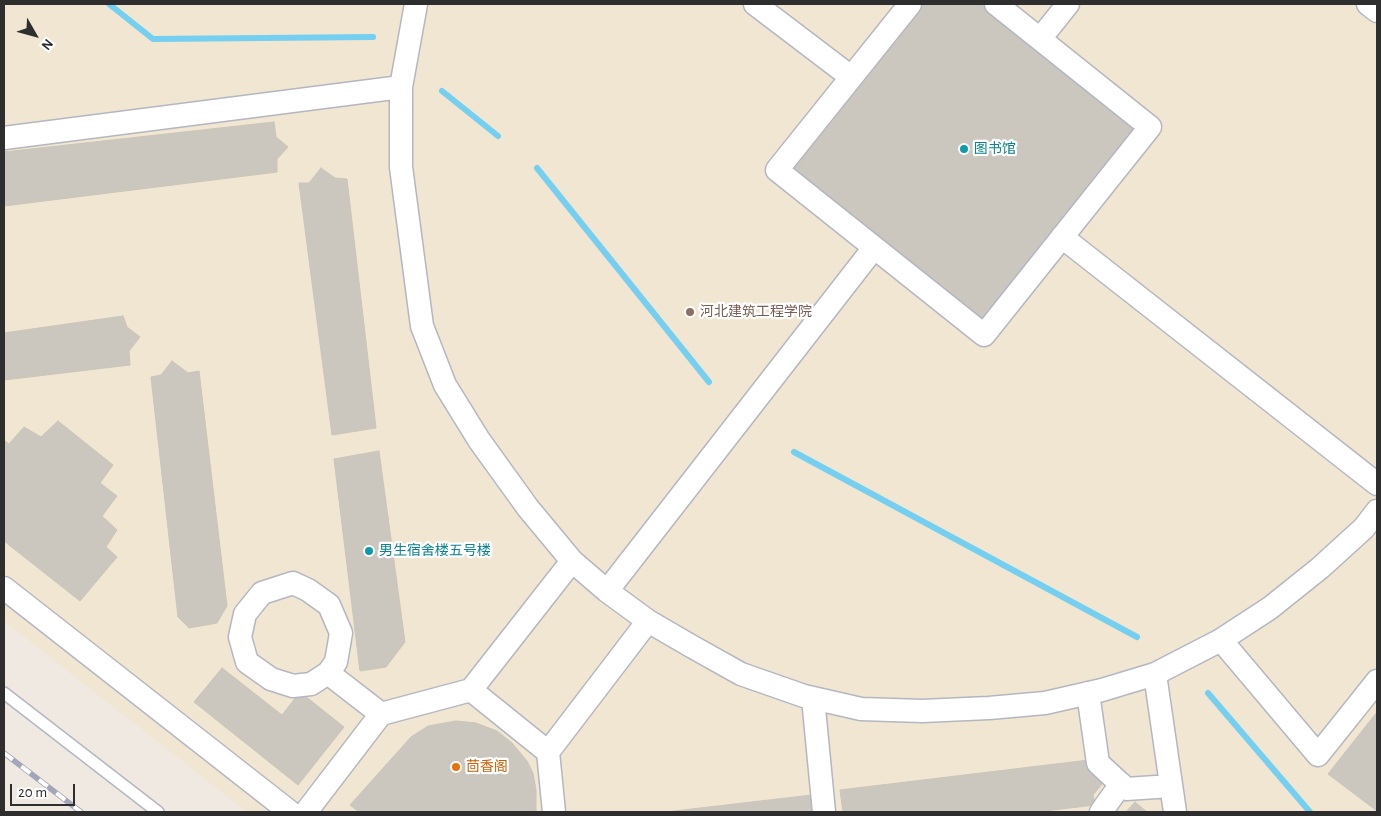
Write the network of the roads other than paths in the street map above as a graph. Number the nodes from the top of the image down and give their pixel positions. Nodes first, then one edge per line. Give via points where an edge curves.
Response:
1 (416, 4) edge
2 (755, 4) edge
3 (910, 4) edge
4 (996, 4) edge
5 (1068, 4) edge
6 (1368, 4) edge
7 (1377, 11) edge
8 (1040, 39) junction
9 (851, 77) junction
10 (401, 87) junction
11 (4, 138) edge
12 (1062, 237) junction
13 (873, 249) junction
14 (1377, 484) edge
15 (1377, 510) edge
16 (572, 562) junction
17 (4, 588) edge
18 (606, 591) junction
19 (648, 620) junction
20 (1221, 640) junction
21 (328, 673) junction
22 (1155, 674) junction
23 (1377, 681) edge
24 (471, 690) junction
25 (4, 693) edge
26 (1088, 693) junction
27 (813, 698) junction
28 (381, 714) junction
29 (548, 752) junction
30 (1121, 784) junction
31 (1171, 786) junction
32 (158, 812) edge
33 (290, 812) edge
34 (306, 812) edge
35 (554, 812) edge
36 (824, 812) edge
37 (1101, 812) edge
38 (1175, 812) edge

1 - 10 street
2 - 9 street
3 - 9 street
4 - 8 street
5 - 8 street
6 - 7 street
8 - 12 street via 1150,127
9 - 13 street via 777,170
10 - 11 street
10 - 16 street via 400,167 422,326 445,385 478,440
12 - 13 street via 984,335
12 - 14 street
13 - 18 street
15 - 20 street via 1364,528 1320,568 1270,608
16 - 18 street
16 - 24 street
17 - 33 street
18 - 19 street
19 - 27 street via 742,674
19 - 29 street
20 - 22 street
20 - 23 street via 1318,755
21 - 21 street via 336,662 341,634 329,605 293,583 262,593 245,614 240,637 247,662 271,679 293,686 311,684
21 - 28 street
22 - 26 street
22 - 31 street
24 - 28 street
24 - 29 street
25 - 32 lane
26 - 27 street via 1045,703 922,711 861,709
26 - 30 street via 1098,763
27 - 36 street
28 - 34 street
29 - 35 street
30 - 31 street via 1126,789
30 - 37 street
31 - 38 street

